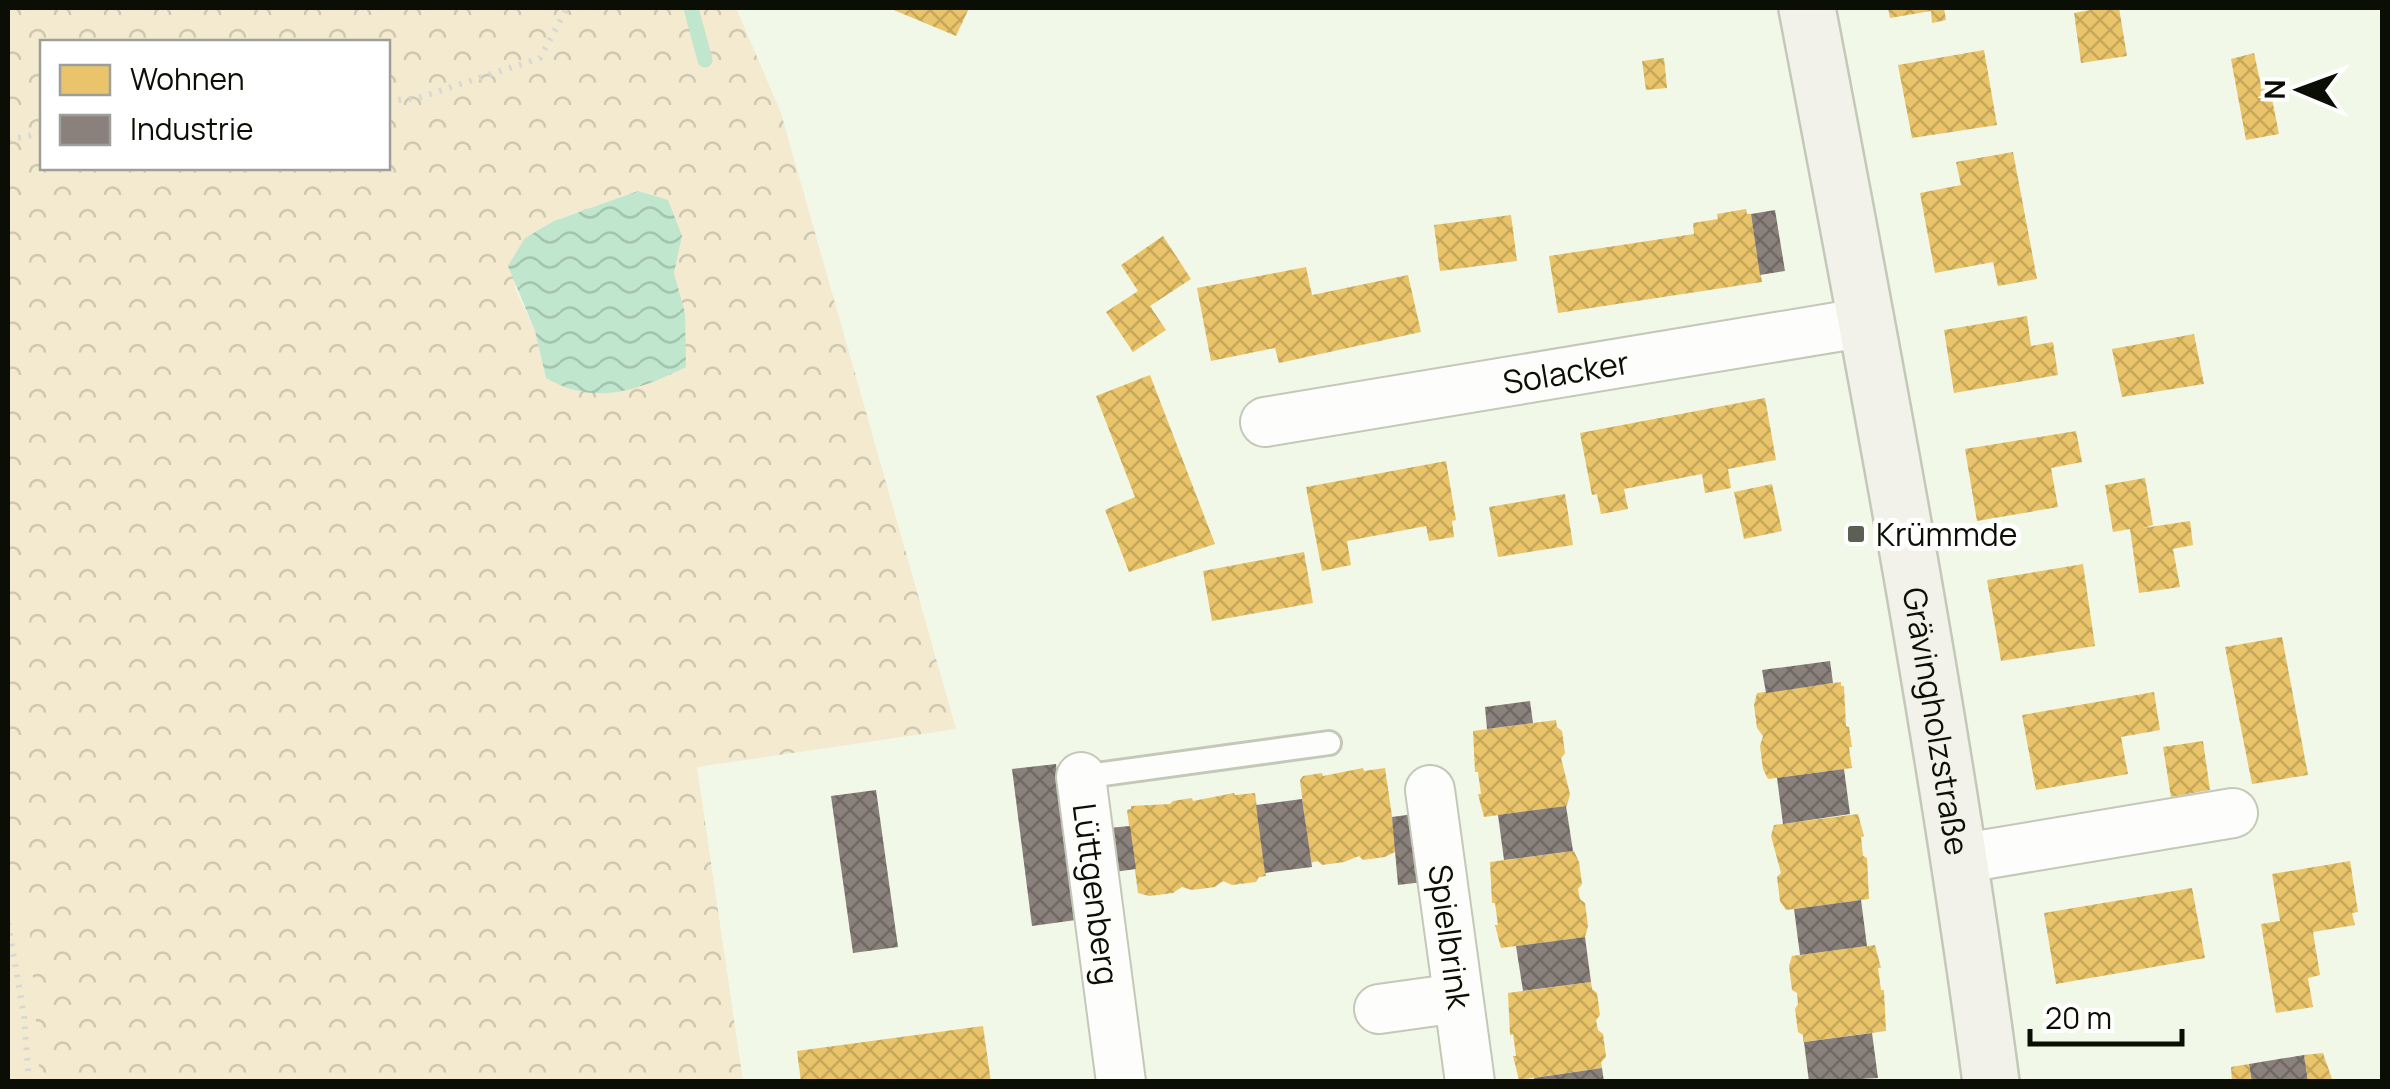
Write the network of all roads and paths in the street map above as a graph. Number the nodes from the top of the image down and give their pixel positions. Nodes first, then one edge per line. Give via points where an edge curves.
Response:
1 (568, 8) edge
2 (1808, 8) edge
3 (390, 101) edge
4 (40, 133) edge
5 (8, 140) edge
6 (1866, 322) junction
7 (1265, 422) dead end
8 (1329, 743) dead end
9 (1080, 777) joint
10 (1430, 790) dead end
11 (2232, 813) dead end
12 (1958, 860) junction
13 (8, 923) edge
14 (1458, 998) junction
15 (1380, 1009) dead end
16 (30, 1082) edge
17 (1122, 1082) edge
18 (1470, 1082) edge
19 (1991, 1082) edge

1 - 3 path via 540,58
2 - 6 main road, Grävingholzstraße
4 - 5 path
6 - 7 street, Solacker
6 - 12 main road, Grävingholzstraße
8 - 9 lane, Lüttgenberg
9 - 17 street, Lüttgenberg
10 - 14 street, Spielbrink
11 - 12 street
12 - 19 main road, Grävingholzstraße
13 - 16 path
14 - 15 street
14 - 18 street, Spielbrink

